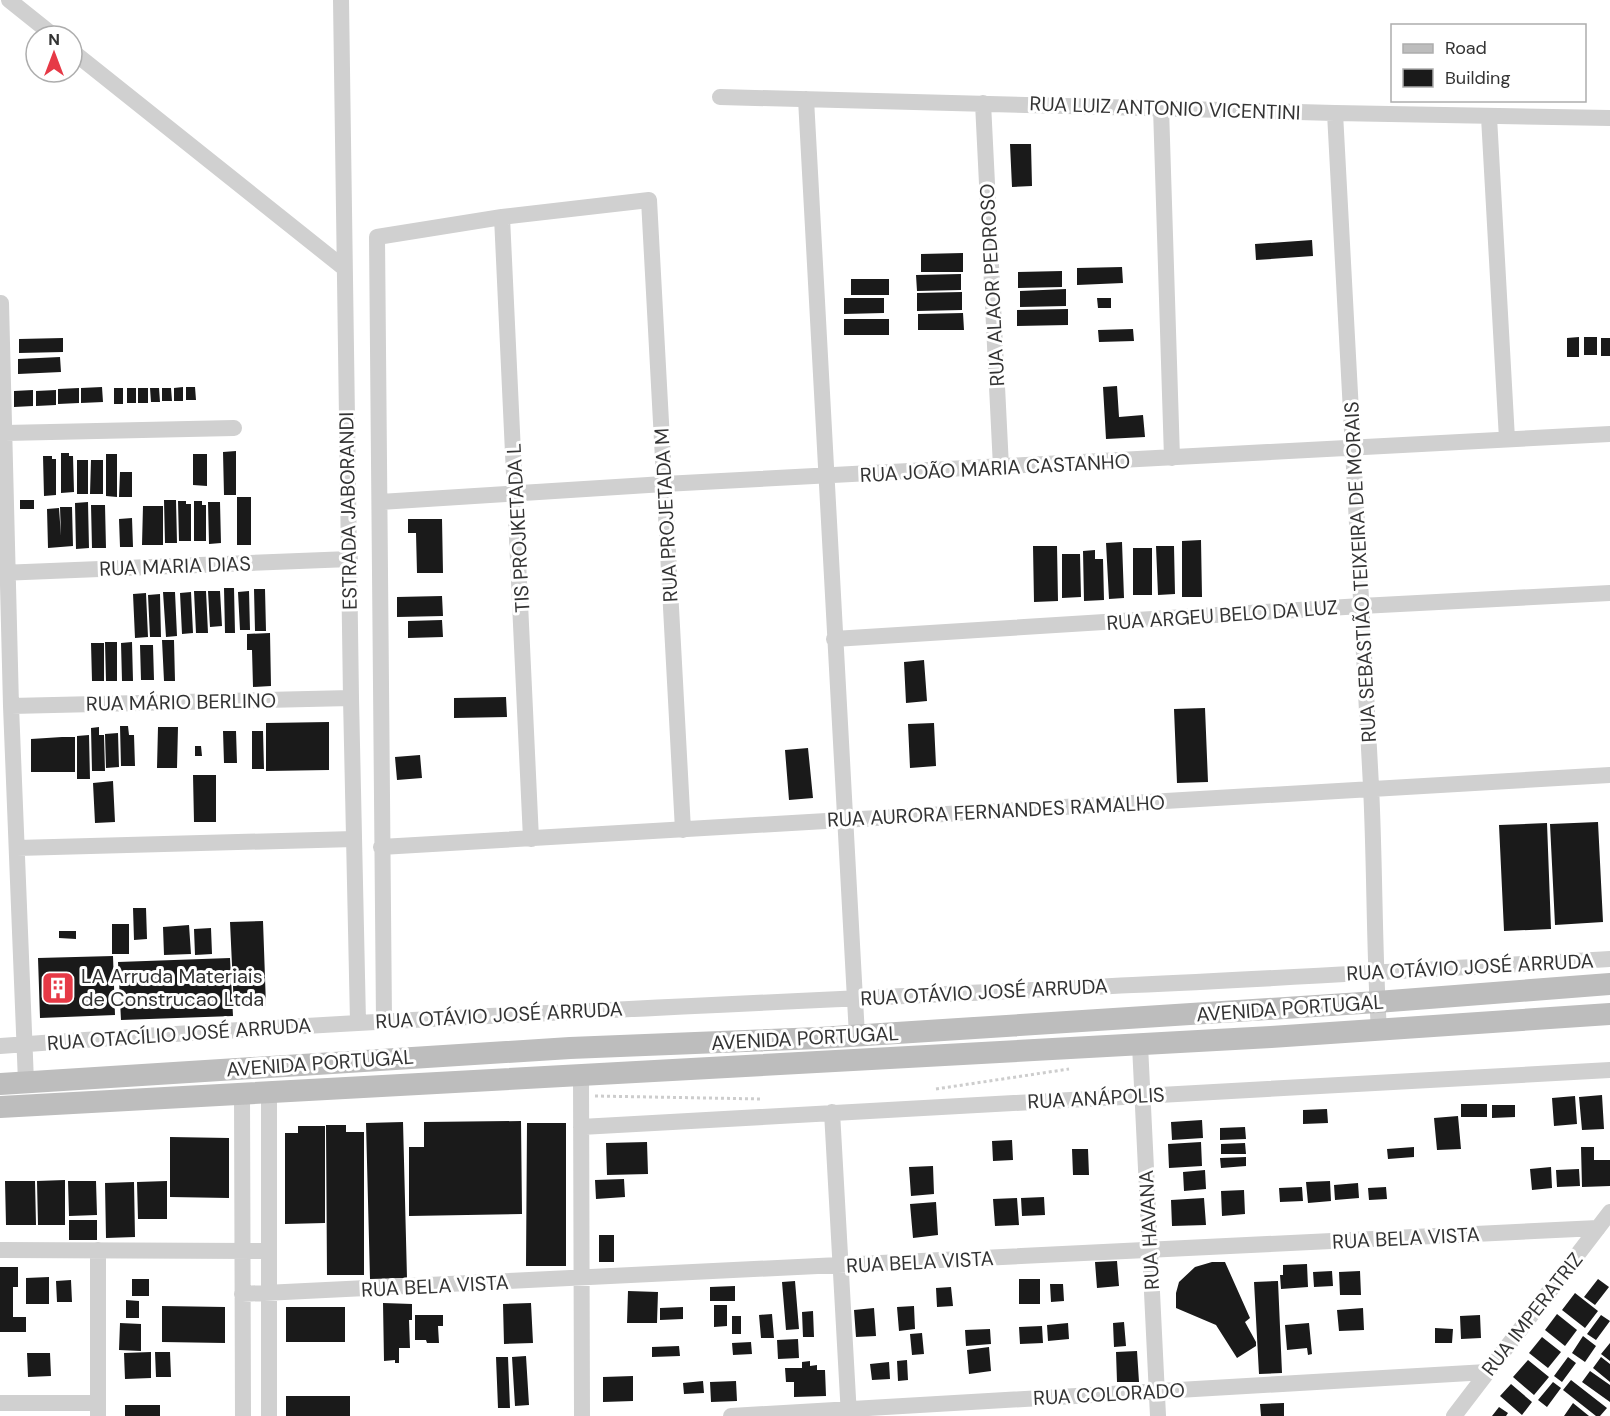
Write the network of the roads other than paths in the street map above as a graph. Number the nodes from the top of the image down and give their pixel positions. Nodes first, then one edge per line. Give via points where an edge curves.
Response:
1 (9, 0) edge
2 (341, 0) edge
3 (39, 24) edge
4 (84, 61) edge
5 (720, 98) dead end
6 (806, 99) junction
7 (982, 103) junction
8 (1161, 108) junction
9 (1335, 113) junction
10 (1489, 117) junction
11 (1610, 118) edge
12 (502, 217) junction
13 (344, 268) junction
14 (1, 303) edge
15 (234, 428) dead end
16 (5, 433) junction
17 (1610, 434) edge
18 (1507, 440) junction
19 (1355, 448) junction
20 (1172, 458) junction
21 (1001, 467) junction
22 (825, 477) junction
23 (664, 484) junction
24 (516, 494) junction
25 (380, 502) junction
26 (350, 559) junction
27 (4, 573) edge
28 (1610, 593) edge
29 (1361, 606) junction
30 (834, 639) junction
31 (351, 698) junction
32 (11, 706) junction
33 (1610, 775) edge
34 (1371, 789) junction
35 (844, 820) junction
36 (683, 830) junction
37 (354, 838) junction
38 (531, 838) junction
39 (381, 847) junction
40 (17, 848) junction
41 (1610, 960) edge
42 (1375, 972) junction
43 (1610, 984) edge
44 (855, 998) junction
45 (1377, 1002) junction
46 (1610, 1014) edge
47 (384, 1021) junction
48 (358, 1022) junction
49 (1379, 1031) junction
50 (857, 1036) junction
51 (25, 1044) junction
52 (1140, 1044) junction
53 (0, 1046) edge
54 (1610, 1070) edge
55 (26, 1082) junction
56 (0, 1084) edge
57 (581, 1085) junction
58 (269, 1092) junction
59 (242, 1093) junction
60 (1142, 1095) junction
61 (0, 1107) edge
62 (832, 1112) junction
63 (581, 1127) junction
64 (1610, 1212) edge
65 (1598, 1228) junction
66 (0, 1250) edge
67 (99, 1250) junction
68 (1150, 1250) junction
69 (242, 1251) junction
70 (269, 1251) junction
71 (840, 1266) junction
72 (582, 1279) junction
73 (269, 1293) junction
74 (242, 1294) junction
75 (1487, 1372) junction
76 (1156, 1391) junction
77 (0, 1403) edge
78 (99, 1410) edge
79 (849, 1412) edge
80 (243, 1416) edge
81 (269, 1416) edge
82 (582, 1416) edge
83 (731, 1416) edge
84 (1158, 1416) edge
85 (1454, 1416) edge

1 - 3 street
2 - 13 street, ESTRADA JABORANDI
4 - 13 street
5 - 6 street, RUA LUIZ ANTONIO VICENTINI
6 - 7 street, RUA LUIZ ANTONIO VICENTINI
6 - 22 street
7 - 8 street, RUA LUIZ ANTONIO VICENTINI
7 - 21 street, RUA ALAOR PEDROSO
8 - 9 street, RUA LUIZ ANTONIO VICENTINI
8 - 20 street
9 - 10 street, RUA LUIZ ANTONIO VICENTINI
9 - 19 street, RUA SEBASTIÃO TEIXEIRA DE MORAIS
10 - 11 street, RUA LUIZ ANTONIO VICENTINI
10 - 18 street
12 - 23 street, RUA PROJETADA M via 649,200
12 - 24 street, TIS PROJKETADA L
12 - 25 street via 377,237
13 - 26 street, ESTRADA JABORANDI
14 - 16 street
15 - 16 street
16 - 27 street
17 - 18 street, RUA JOÃO MARIA CASTANHO
18 - 19 street, RUA JOÃO MARIA CASTANHO
19 - 20 street, RUA JOÃO MARIA CASTANHO
19 - 29 street, RUA SEBASTIÃO TEIXEIRA DE MORAIS
20 - 21 street, RUA JOÃO MARIA CASTANHO
21 - 22 street, RUA JOÃO MARIA CASTANHO
22 - 23 street, RUA JOÃO MARIA CASTANHO
22 - 30 street
23 - 24 street, RUA JOÃO MARIA CASTANHO
23 - 36 street, RUA PROJETADA M
24 - 25 street, RUA JOÃO MARIA CASTANHO
24 - 38 street, TIS PROJKETADA L
25 - 39 street
26 - 27 street, RUA MARIA DIAS
26 - 31 street, ESTRADA JABORANDI
27 - 32 street
28 - 29 street, RUA ARGEU BELO DA LUZ
29 - 30 street, RUA ARGEU BELO DA LUZ
29 - 34 street, RUA SEBASTIÃO TEIXEIRA DE MORAIS
30 - 35 street
31 - 32 street, RUA MÁRIO BERLINO
31 - 37 street, ESTRADA JABORANDI
32 - 40 street
33 - 34 street, RUA AURORA FERNANDES RAMALHO
34 - 35 street, RUA AURORA FERNANDES RAMALHO
34 - 42 street, RUA SEBASTIÃO TEIXEIRA DE MORAIS
35 - 36 street, RUA AURORA FERNANDES RAMALHO
35 - 44 street
36 - 38 street, RUA AURORA FERNANDES RAMALHO
37 - 40 street
37 - 48 street, ESTRADA JABORANDI
38 - 39 street, RUA AURORA FERNANDES RAMALHO
39 - 47 street
40 - 51 street
41 - 42 street, RUA OTÁVIO JOSÉ ARRUDA
42 - 44 street, RUA OTÁVIO JOSÉ ARRUDA
42 - 45 street, RUA SEBASTIÃO TEIXEIRA DE MORAIS
43 - 45 main road, AVENIDA PORTUGAL
44 - 47 street, RUA OTÁVIO JOSÉ ARRUDA
44 - 50 street
45 - 49 street, RUA SEBASTIÃO TEIXEIRA DE MORAIS
45 - 50 main road, AVENIDA PORTUGAL
46 - 49 main road, AVENIDA PORTUGAL
47 - 48 street, RUA OTÁVIO JOSÉ ARRUDA
48 - 51 street, RUA OTACÍLIO JOSÉ ARRUDA
49 - 52 main road, AVENIDA PORTUGAL
50 - 55 main road, AVENIDA PORTUGAL via 558,1049
51 - 53 street, RUA OTACÍLIO JOSÉ ARRUDA
51 - 55 street
52 - 57 main road, AVENIDA PORTUGAL
52 - 60 street, RUA HAVANA
54 - 60 street, RUA ANÁPOLIS
55 - 56 main road, AVENIDA PORTUGAL
57 - 58 main road, AVENIDA PORTUGAL
57 - 63 street
58 - 59 main road, AVENIDA PORTUGAL
58 - 70 street
59 - 61 main road, AVENIDA PORTUGAL
59 - 69 street
60 - 62 street, RUA ANÁPOLIS
60 - 68 street, RUA HAVANA
62 - 63 street, RUA ANÁPOLIS
62 - 71 street
63 - 72 street
64 - 65 street, RUA IMPERATRIZ
65 - 68 street, RUA BELA VISTA
65 - 75 street, RUA IMPERATRIZ
66 - 67 street
67 - 69 street
67 - 78 street
68 - 71 street, RUA BELA VISTA
68 - 76 street, RUA HAVANA
69 - 70 street
69 - 74 street
70 - 73 street
71 - 72 street, RUA BELA VISTA
71 - 79 street
72 - 73 street, RUA BELA VISTA
72 - 82 street
73 - 74 street, RUA BELA VISTA
73 - 81 street
74 - 80 street
75 - 76 street, RUA COLORADO
75 - 85 street, RUA IMPERATRIZ
76 - 79 street, RUA COLORADO
76 - 84 street, RUA HAVANA
77 - 78 street
79 - 83 street, RUA COLORADO

